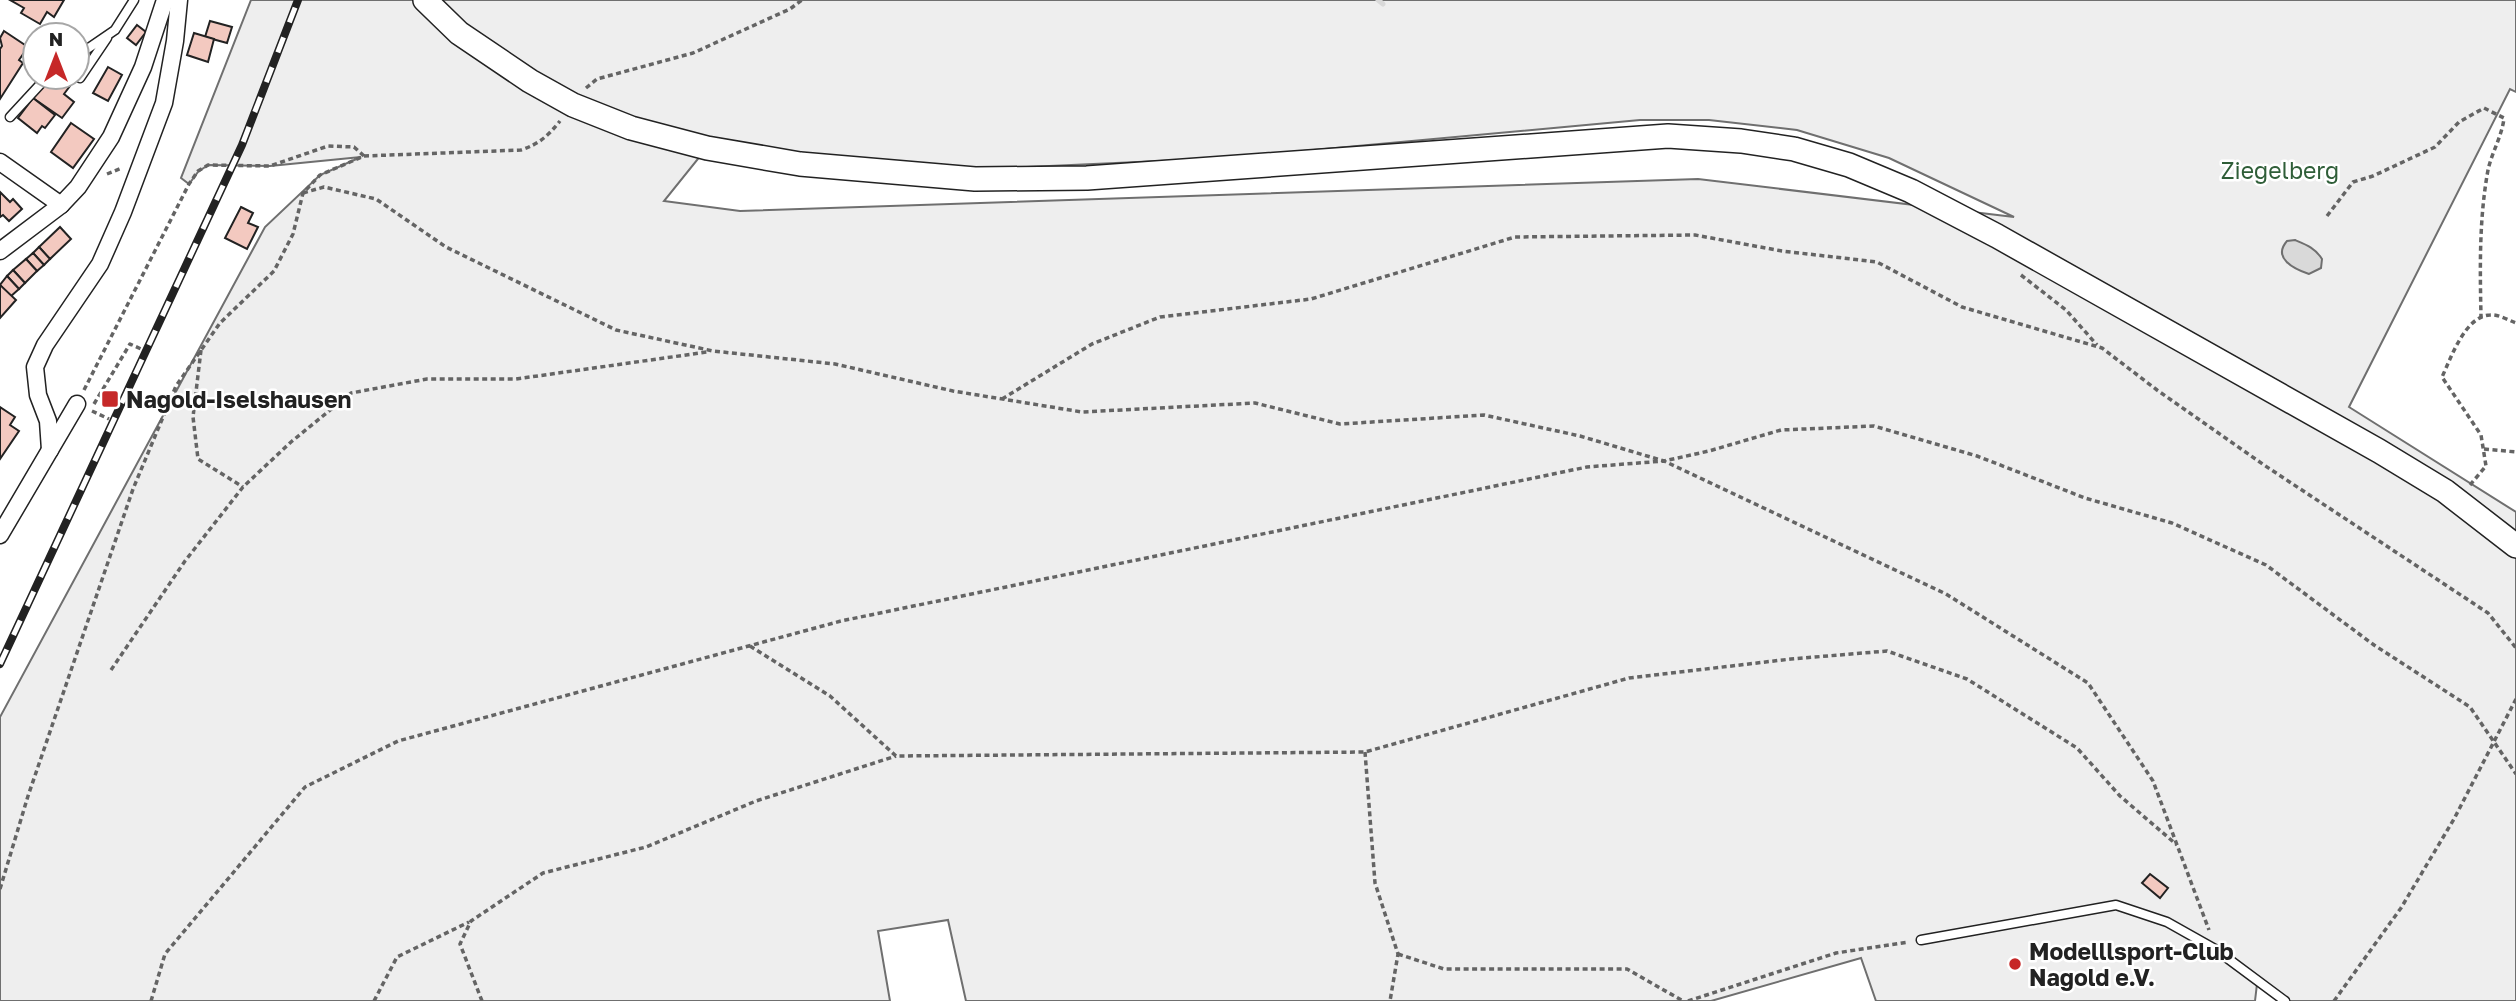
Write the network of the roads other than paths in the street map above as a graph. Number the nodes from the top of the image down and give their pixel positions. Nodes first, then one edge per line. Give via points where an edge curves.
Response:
1 (134, 0) edge
2 (165, 0) edge
3 (179, 0) edge
4 (425, 0) edge
5 (111, 33) junction
6 (91, 47) edge
7 (91, 62) edge
8 (34, 91) edge
9 (10, 117) dead end
10 (0, 162) edge
11 (61, 205) junction
12 (0, 251) edge
13 (87, 409) road end
14 (50, 450) junction
15 (0, 535) edge
16 (2516, 546) edge
17 (1921, 940) road end
18 (2285, 1001) edge

1 - 5 lane
2 - 11 street via 143,67 111,137
3 - 14 street via 164,103 143,158 100,264 35,367
4 - 16 street via 459,33 573,105 631,128 707,148 800,163 975,179 1087,178 1668,136 1794,149 1849,165 1911,191 1997,236 2367,444 2457,500
5 - 6 lane
5 - 7 lane
8 - 9 lane
10 - 11 street
11 - 12 street
13 - 14 street
14 - 15 street
17 - 18 lane via 2116,905 2167,922 2215,949

